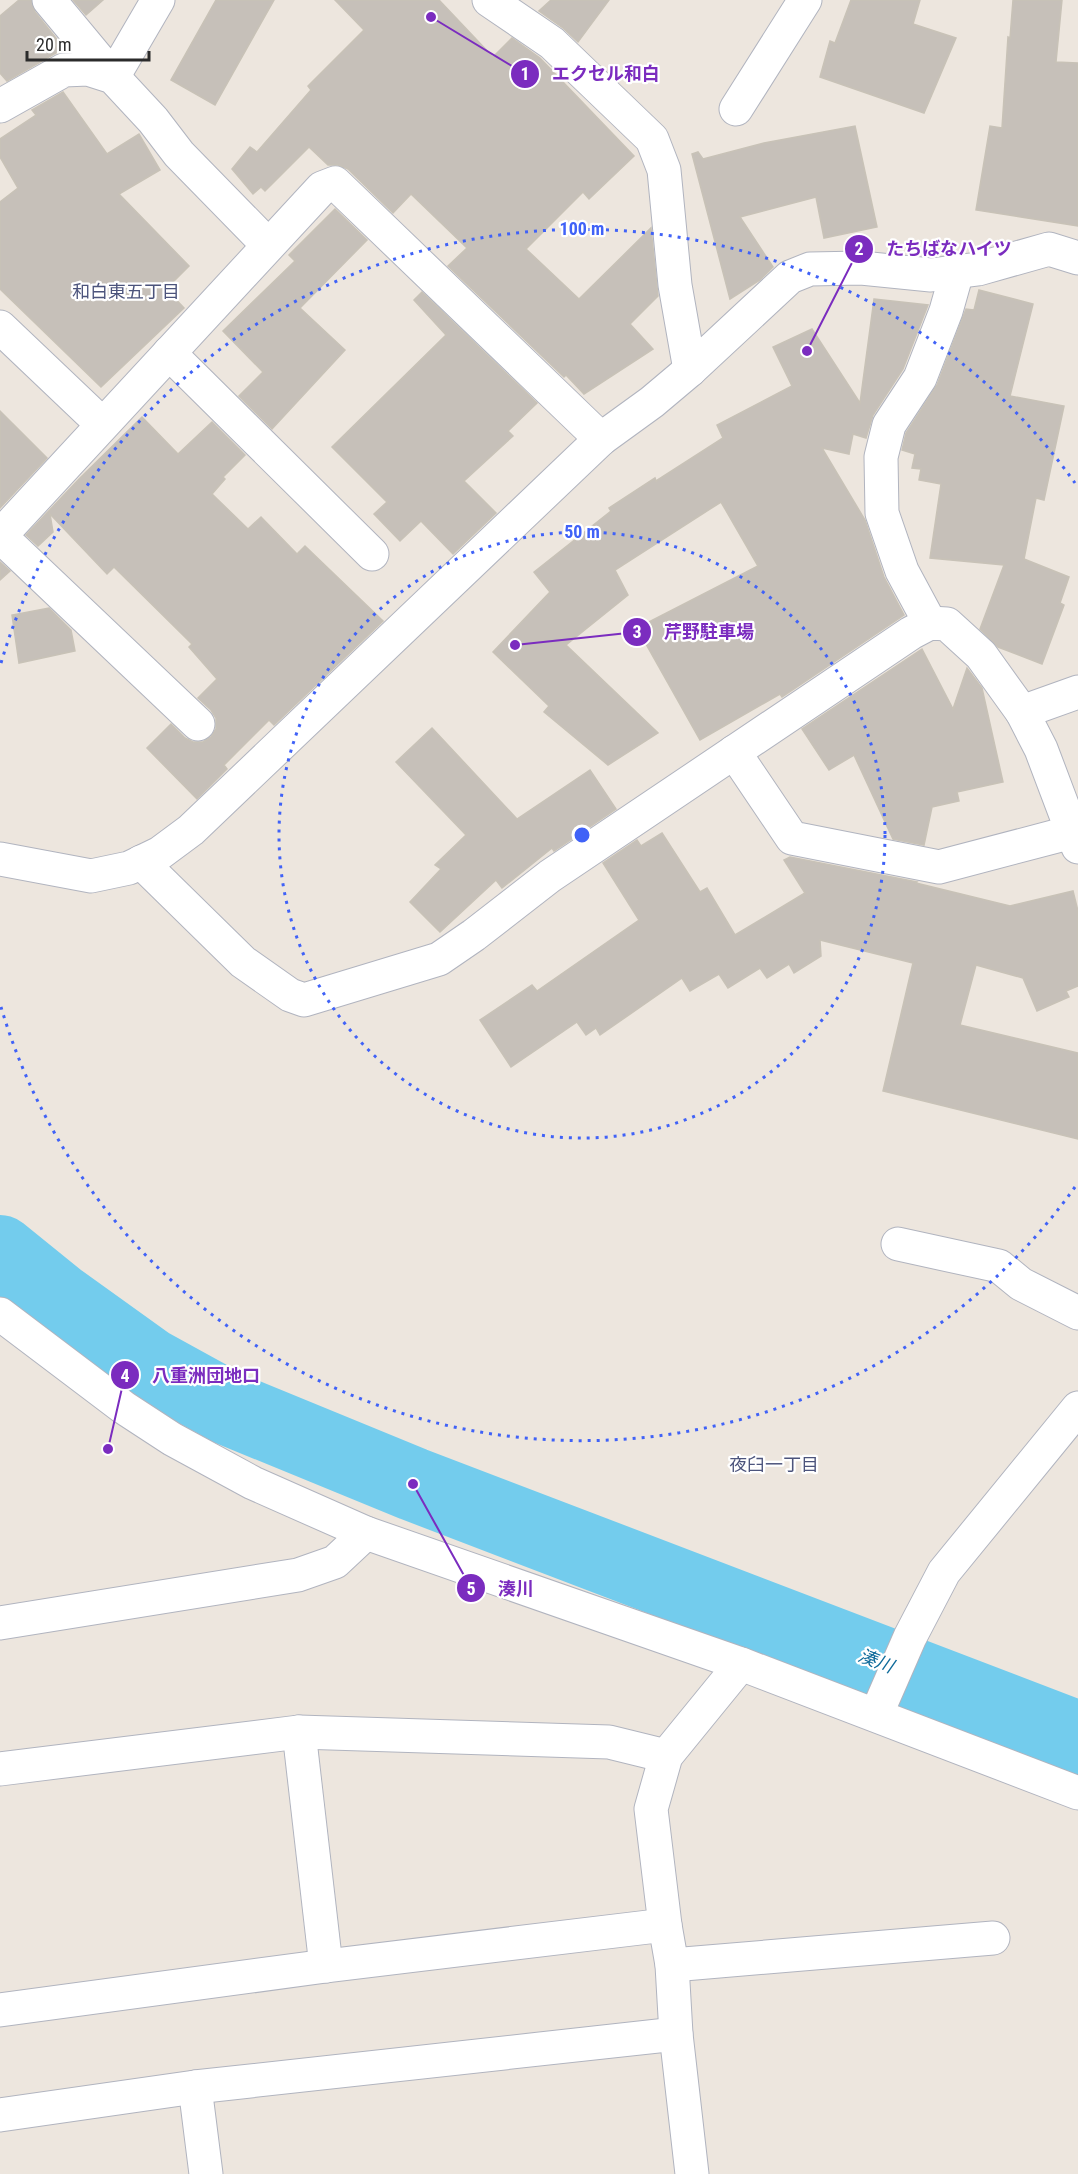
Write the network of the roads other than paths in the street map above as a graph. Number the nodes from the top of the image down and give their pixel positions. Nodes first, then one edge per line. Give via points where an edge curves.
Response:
1 (49, 0) edge
2 (158, 0) edge
3 (489, 0) edge
4 (805, 0) edge
5 (113, 77) junction
6 (0, 106) edge
7 (736, 109) dead end
8 (268, 245) junction
9 (1078, 258) edge
10 (957, 272) junction
11 (0, 327) edge
12 (169, 353) junction
13 (690, 370) junction
14 (102, 424) junction
15 (601, 439) junction
16 (0, 536) edge
17 (372, 554) dead end
18 (930, 623) junction
19 (1078, 692) edge
20 (1022, 712) junction
21 (198, 724) dead end
22 (734, 752) junction
23 (1075, 839) edge
24 (0, 859) edge
25 (141, 862) junction
26 (898, 1244) dead end
27 (1078, 1312) edge
28 (0, 1314) edge
29 (1078, 1408) edge
30 (366, 1533) junction
31 (0, 1623) edge
32 (741, 1664) junction
33 (876, 1715) junction
34 (299, 1732) junction
35 (666, 1756) junction
36 (0, 1769) edge
37 (1078, 1793) edge
38 (665, 1924) junction
39 (993, 1938) dead end
40 (672, 1965) junction
41 (326, 1966) junction
42 (0, 2010) edge
43 (676, 2034) junction
44 (195, 2087) junction
45 (0, 2115) edge
46 (206, 2174) edge
47 (692, 2174) edge

1 - 5 street
2 - 5 street
3 - 13 street via 552,43 652,139 664,170 675,285
4 - 7 street
5 - 6 street via 88,69 64,70
5 - 8 street via 179,154
8 - 12 street
8 - 15 street via 322,188 335,183
9 - 10 street via 1049,249
10 - 13 street via 931,275 861,268 810,269 790,277
10 - 18 street via 920,378 889,425 881,457 882,513 902,571
11 - 14 street
12 - 14 street
12 - 17 street
13 - 15 street
14 - 16 street
15 - 25 street via 191,830
16 - 21 street
18 - 20 street via 947,624 981,655
18 - 22 street
19 - 20 street
20 - 23 street via 1041,749
22 - 23 street via 792,837 939,867
22 - 25 street via 550,876 440,959 304,1000 290,995 243,962
24 - 25 street via 91,876
26 - 27 street via 999,1266 1021,1284
28 - 30 street via 172,1439 253,1484
29 - 33 street via 944,1572
30 - 31 street via 335,1562 298,1575
30 - 32 street
32 - 33 street
32 - 35 street
33 - 37 street
34 - 35 street via 609,1742
34 - 36 street
34 - 41 street
35 - 38 street via 651,1809
38 - 40 street
38 - 41 street
39 - 40 street
40 - 43 street
41 - 42 street
43 - 44 street
43 - 47 street
44 - 45 street
44 - 46 street

